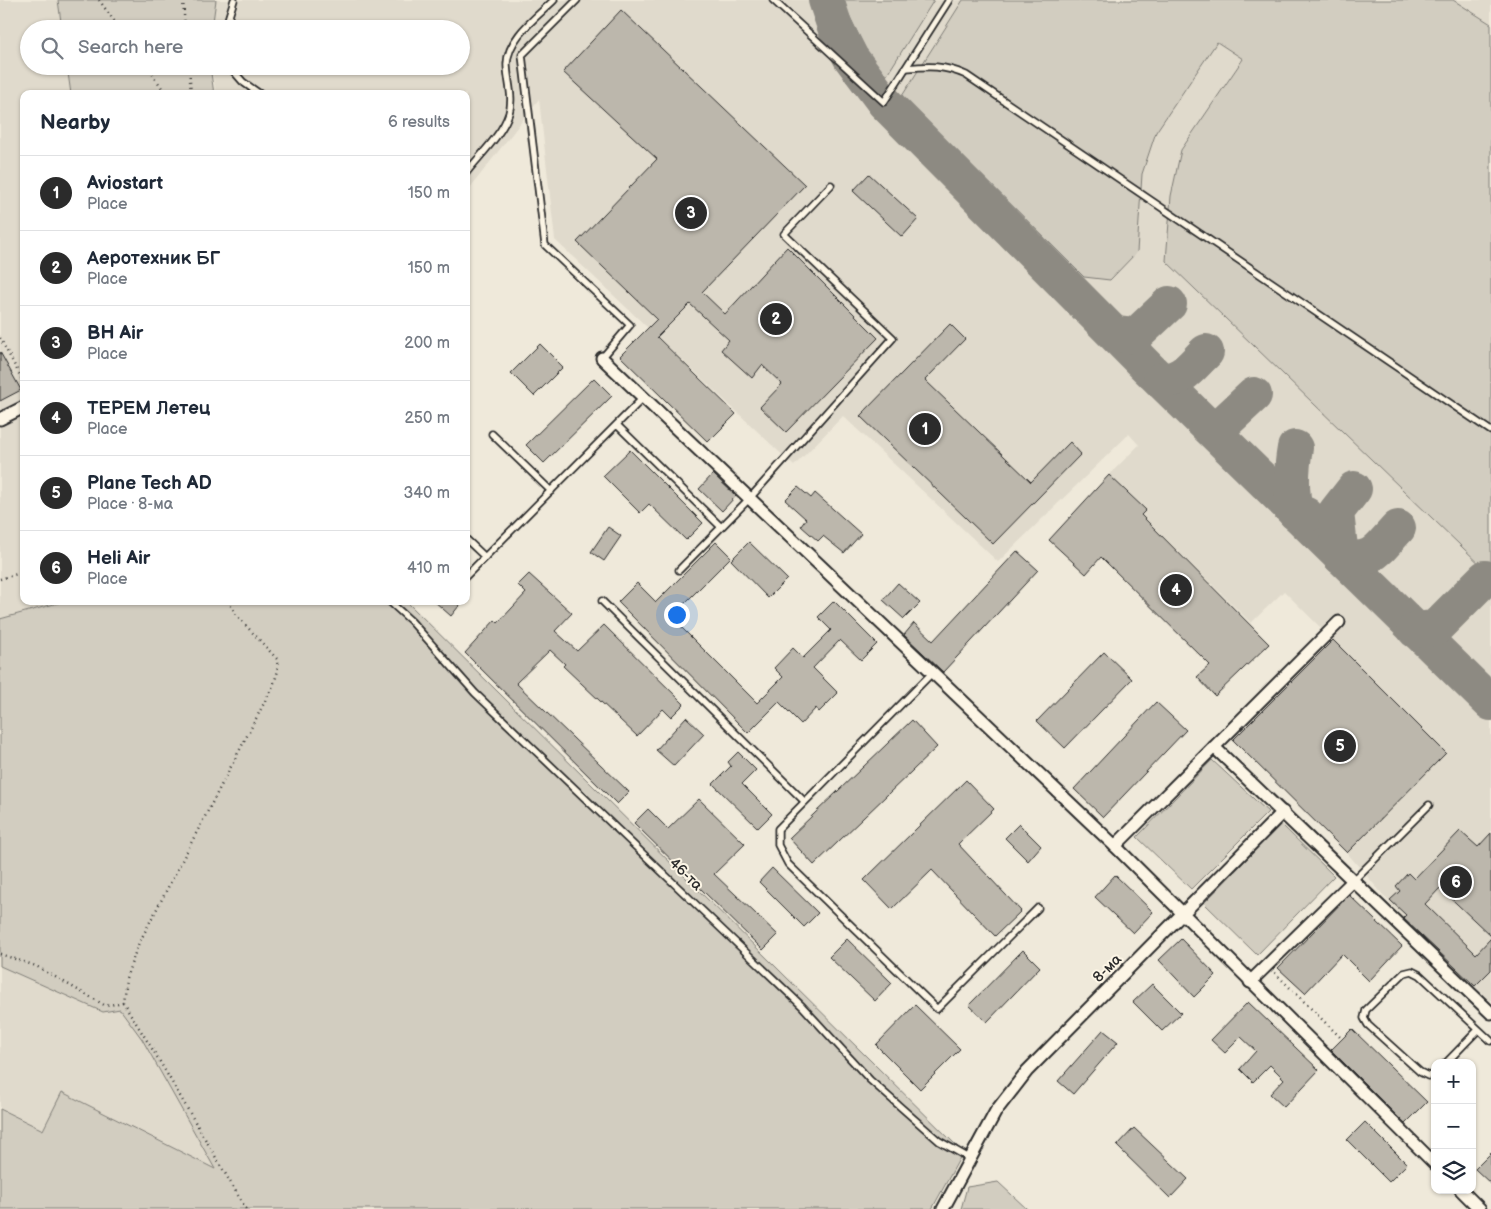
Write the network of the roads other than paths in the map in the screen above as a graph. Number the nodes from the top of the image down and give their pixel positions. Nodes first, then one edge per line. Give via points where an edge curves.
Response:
1 (234, 0) edge
2 (554, 0) edge
3 (577, 0) edge
4 (773, 0) edge
5 (949, 0) edge
6 (228, 20) edge
7 (906, 68) junction
8 (237, 75) edge
9 (254, 90) edge
10 (470, 168) edge
11 (831, 185) dead end
12 (602, 358) joint
13 (643, 398) junction
14 (20, 409) edge
15 (0, 419) edge
16 (617, 424) junction
17 (1491, 431) edge
18 (492, 434) dead end
19 (551, 491) junction
20 (749, 499) junction
21 (721, 527) junction
22 (470, 543) edge
23 (485, 558) junction
24 (678, 570) dead end
25 (470, 572) edge
26 (602, 601) dead end
27 (393, 605) edge
28 (1339, 622) dead end
29 (932, 673) junction
30 (1214, 747) junction
31 (804, 801) junction
32 (1430, 804) dead end
33 (1283, 812) junction
34 (1115, 846) junction
35 (1354, 880) junction
36 (1038, 908) dead end
37 (1183, 913) junction
38 (1250, 982) junction
39 (1491, 1013) edge
40 (1478, 1030) junction
41 (1491, 1041) edge
42 (1450, 1059) edge
43 (1431, 1075) edge
44 (969, 1158) junction
45 (1431, 1160) edge
46 (1465, 1194) edge
47 (943, 1209) edge
48 (952, 1209) edge
49 (1480, 1209) edge

1 - 6 lane
2 - 10 lane via 510,48 507,63 511,100 509,114
3 - 12 lane via 522,55 545,245 630,325
4 - 7 lane via 884,102
5 - 7 lane
7 - 17 lane via 935,65 966,75
8 - 9 lane
11 - 20 lane via 784,234 893,338
12 - 13 street
13 - 16 lane
13 - 20 street
14 - 15 street
16 - 19 lane
16 - 21 lane
18 - 19 lane
19 - 23 lane
20 - 21 lane
20 - 29 street
21 - 24 lane
22 - 23 lane
23 - 25 lane
26 - 31 lane
27 - 44 lane, 46-та via 475,693 802,1006 870,1080 940,1141
28 - 30 street
29 - 31 lane
29 - 34 street
30 - 33 street
30 - 34 street
31 - 36 lane via 778,829 778,845 788,864 937,1008
32 - 35 lane
33 - 35 street
33 - 37 street, 8-ма
34 - 37 street
35 - 38 street
35 - 39 street
37 - 38 street
37 - 44 street, 8-ма via 1027,1071 996,1111
38 - 45 street
40 - 41 lane
40 - 42 lane
40 - 43 lane via 1420,975 1404,972 1366,1010 1364,1018 1420,1072
44 - 47 street, 8-ма
44 - 48 street, 8-ма
46 - 49 street

